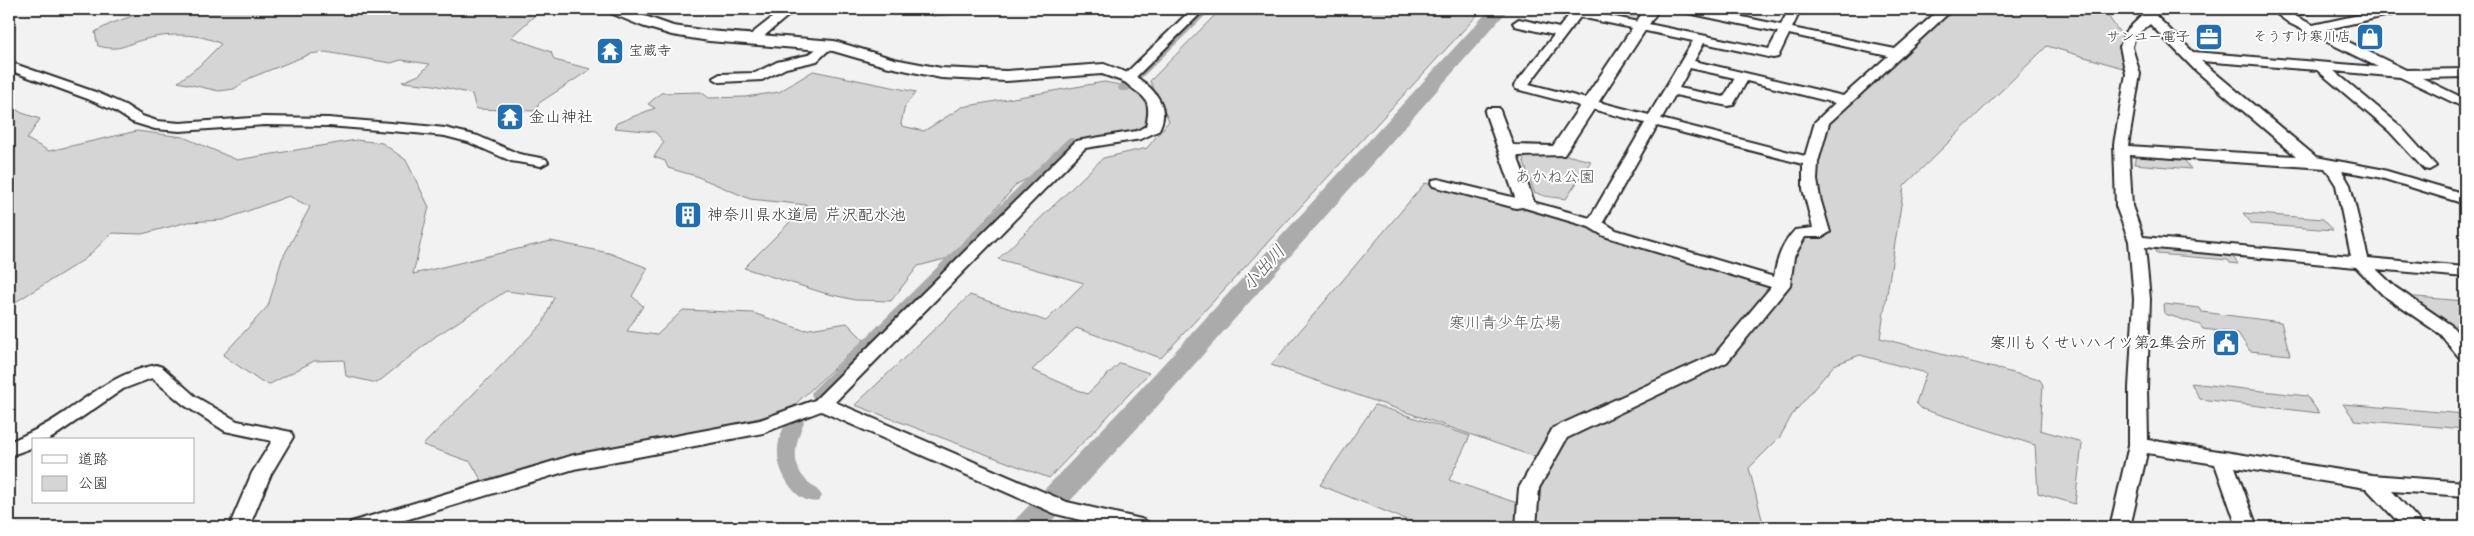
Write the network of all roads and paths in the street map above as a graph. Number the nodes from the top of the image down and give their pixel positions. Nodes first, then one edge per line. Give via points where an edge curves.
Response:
1 (613, 9) edge
2 (790, 9) edge
3 (1199, 9) edge
4 (1652, 9) edge
5 (1688, 9) edge
6 (1795, 9) edge
7 (1946, 9) edge
8 (2306, 9) edge
9 (2389, 10) edge
10 (1574, 11) edge
11 (2279, 11) edge
12 (2152, 13) edge
13 (1519, 23) dead end
14 (1640, 26) junction
15 (1785, 29) junction
16 (2312, 29) junction
17 (1562, 32) junction
18 (753, 39) junction
19 (1700, 39) junction
20 (828, 45) junction
21 (1898, 54) junction
22 (2189, 56) junction
23 (1686, 63) junction
24 (9, 66) edge
25 (2320, 66) junction
26 (2465, 73) edge
27 (2405, 74) junction
28 (1743, 76) junction
29 (720, 78) dead end
30 (1131, 80) junction
31 (1671, 90) junction
32 (1846, 101) junction
33 (1589, 103) junction
34 (2465, 104) edge
35 (1493, 112) dead end
36 (1654, 119) junction
37 (1507, 150) junction
38 (2122, 150) junction
39 (2311, 161) junction
40 (541, 162) dead end
41 (1810, 162) junction
42 (2331, 165) junction
43 (2429, 166) dead end
44 (1438, 183) dead end
45 (2465, 199) edge
46 (1525, 202) junction
47 (1594, 224) junction
48 (2136, 241) junction
49 (2361, 262) junction
50 (2465, 272) edge
51 (1782, 285) junction
52 (2465, 353) edge
53 (822, 404) junction
54 (35, 438) edge
55 (32, 439) edge
56 (2139, 445) junction
57 (9, 449) edge
58 (2222, 457) junction
59 (2372, 482) junction
60 (2465, 489) edge
61 (1040, 500) joint
62 (1063, 509) joint
63 (238, 527) edge
64 (358, 527) edge
65 (1141, 527) edge
66 (1526, 527) edge
67 (2120, 527) edge
68 (2247, 527) edge
69 (2415, 527) edge

1 - 18 street via 646,24 672,30
2 - 18 street
3 - 30 street
4 - 14 street
5 - 15 street
6 - 15 street
7 - 21 street
8 - 11 street
9 - 16 street
10 - 14 street
10 - 17 street
11 - 16 street
12 - 22 street
12 - 38 street via 2129,34 2126,47 2132,74
13 - 17 street
14 - 19 street
14 - 33 street
15 - 19 street via 1773,54
15 - 21 street
16 - 27 street
17 - 33 street via 1521,86
18 - 20 street
19 - 23 street
20 - 29 street via 812,58 782,65 757,77
20 - 30 street via 941,73 1006,76 1097,69
21 - 32 street
22 - 25 street
22 - 39 street
23 - 28 street
23 - 31 street
24 - 40 street via 102,100 155,125 180,127 264,121 414,129 472,139 516,158
25 - 27 street
25 - 43 street via 2394,128
26 - 27 street
27 - 34 street
28 - 31 street via 1728,102
28 - 32 street
30 - 53 street via 1154,97 1156,116 1153,128 1141,134 1081,144
31 - 36 street
32 - 41 street via 1822,122
33 - 36 street
33 - 37 street via 1558,150
35 - 37 street
36 - 41 street
36 - 47 street
37 - 46 street
38 - 39 street
38 - 48 street via 2124,206
39 - 42 street
41 - 51 street via 1811,198 1822,232 1801,232 1793,240 1784,263
42 - 45 street via 2380,173
42 - 49 street via 2343,185
44 - 46 street via 1516,203
46 - 47 street
47 - 51 street via 1610,233
48 - 49 street
48 - 56 street via 2142,299
49 - 50 street
49 - 52 street via 2389,291 2446,330
51 - 66 street via 1721,358 1560,433 1529,488
53 - 61 street
53 - 64 street via 763,426 574,462
54 - 63 street via 132,376 156,371 190,401 232,426 284,437 262,473
55 - 57 street
56 - 58 street
56 - 67 street
58 - 59 street
58 - 68 street
59 - 60 street
59 - 69 street
61 - 62 street
62 - 65 street

